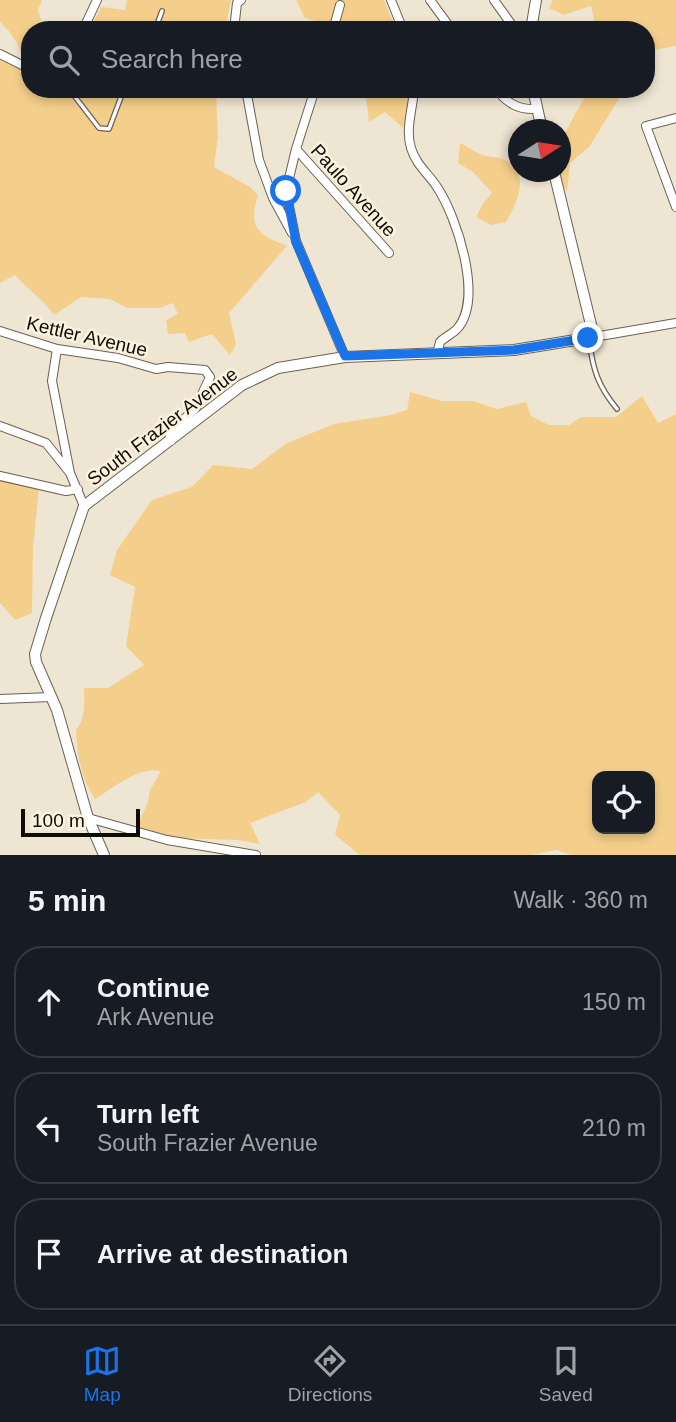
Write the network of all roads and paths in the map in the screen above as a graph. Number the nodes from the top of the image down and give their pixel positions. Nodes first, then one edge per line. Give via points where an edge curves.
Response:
1 (97, 0) edge
2 (241, 0) edge
3 (391, 0) edge
4 (430, 0) edge
5 (494, 0) edge
6 (536, 0) edge
7 (340, 5) dead end
8 (162, 11) dead end
9 (87, 21) edge
10 (158, 21) edge
11 (235, 21) edge
12 (336, 21) edge
13 (399, 21) edge
14 (445, 21) edge
15 (508, 21) edge
16 (532, 21) edge
17 (0, 54) edge
18 (21, 64) edge
19 (76, 98) edge
20 (121, 98) edge
21 (248, 98) edge
22 (312, 98) edge
23 (413, 98) edge
24 (504, 98) edge
25 (534, 98) edge
26 (536, 108) junction
27 (676, 118) edge
28 (539, 119) edge
29 (296, 149) junction
30 (556, 182) edge
31 (676, 207) edge
32 (296, 242) junction
33 (389, 253) dead end
34 (676, 323) edge
35 (0, 331) edge
36 (591, 337) junction
37 (57, 349) junction
38 (437, 354) junction
39 (345, 356) junction
40 (617, 410) dead end
41 (0, 426) edge
42 (171, 440) junction
43 (70, 473) junction
44 (0, 476) edge
45 (78, 489) junction
46 (84, 506) junction
47 (51, 697) junction
48 (0, 699) edge
49 (88, 818) junction
50 (104, 855) edge
51 (256, 855) edge

1 - 9 street
2 - 11 street
3 - 13 street
4 - 14 street
5 - 15 street
6 - 16 street
7 - 12 street
8 - 10 lane
17 - 18 street
19 - 20 lane via 99,128 109,129
21 - 32 street via 258,160
22 - 29 street
23 - 38 street via 410,145 418,164 437,187 461,241 467,270 468,305 458,328 440,342
24 - 26 street via 516,107
25 - 26 street
26 - 28 street
27 - 31 street via 646,126
29 - 32 street via 286,191
29 - 33 street, Paulo Avenue
30 - 36 street
32 - 39 street
34 - 36 street
35 - 37 street, Kettler Avenue
36 - 38 street, South Frazier Avenue via 514,350
36 - 40 lane via 591,360 602,391
37 - 42 street, Kettler Avenue via 156,369 205,370 210,377 195,409 169,433
37 - 43 street via 52,382
38 - 39 street, South Frazier Avenue
39 - 42 street, South Frazier Avenue via 278,368 242,385
41 - 43 street via 46,443
42 - 46 street, South Frazier Avenue
43 - 45 street
44 - 45 street via 66,491
45 - 46 street
46 - 47 street via 35,654
47 - 48 street
47 - 49 street
49 - 50 street
49 - 51 street via 167,840

